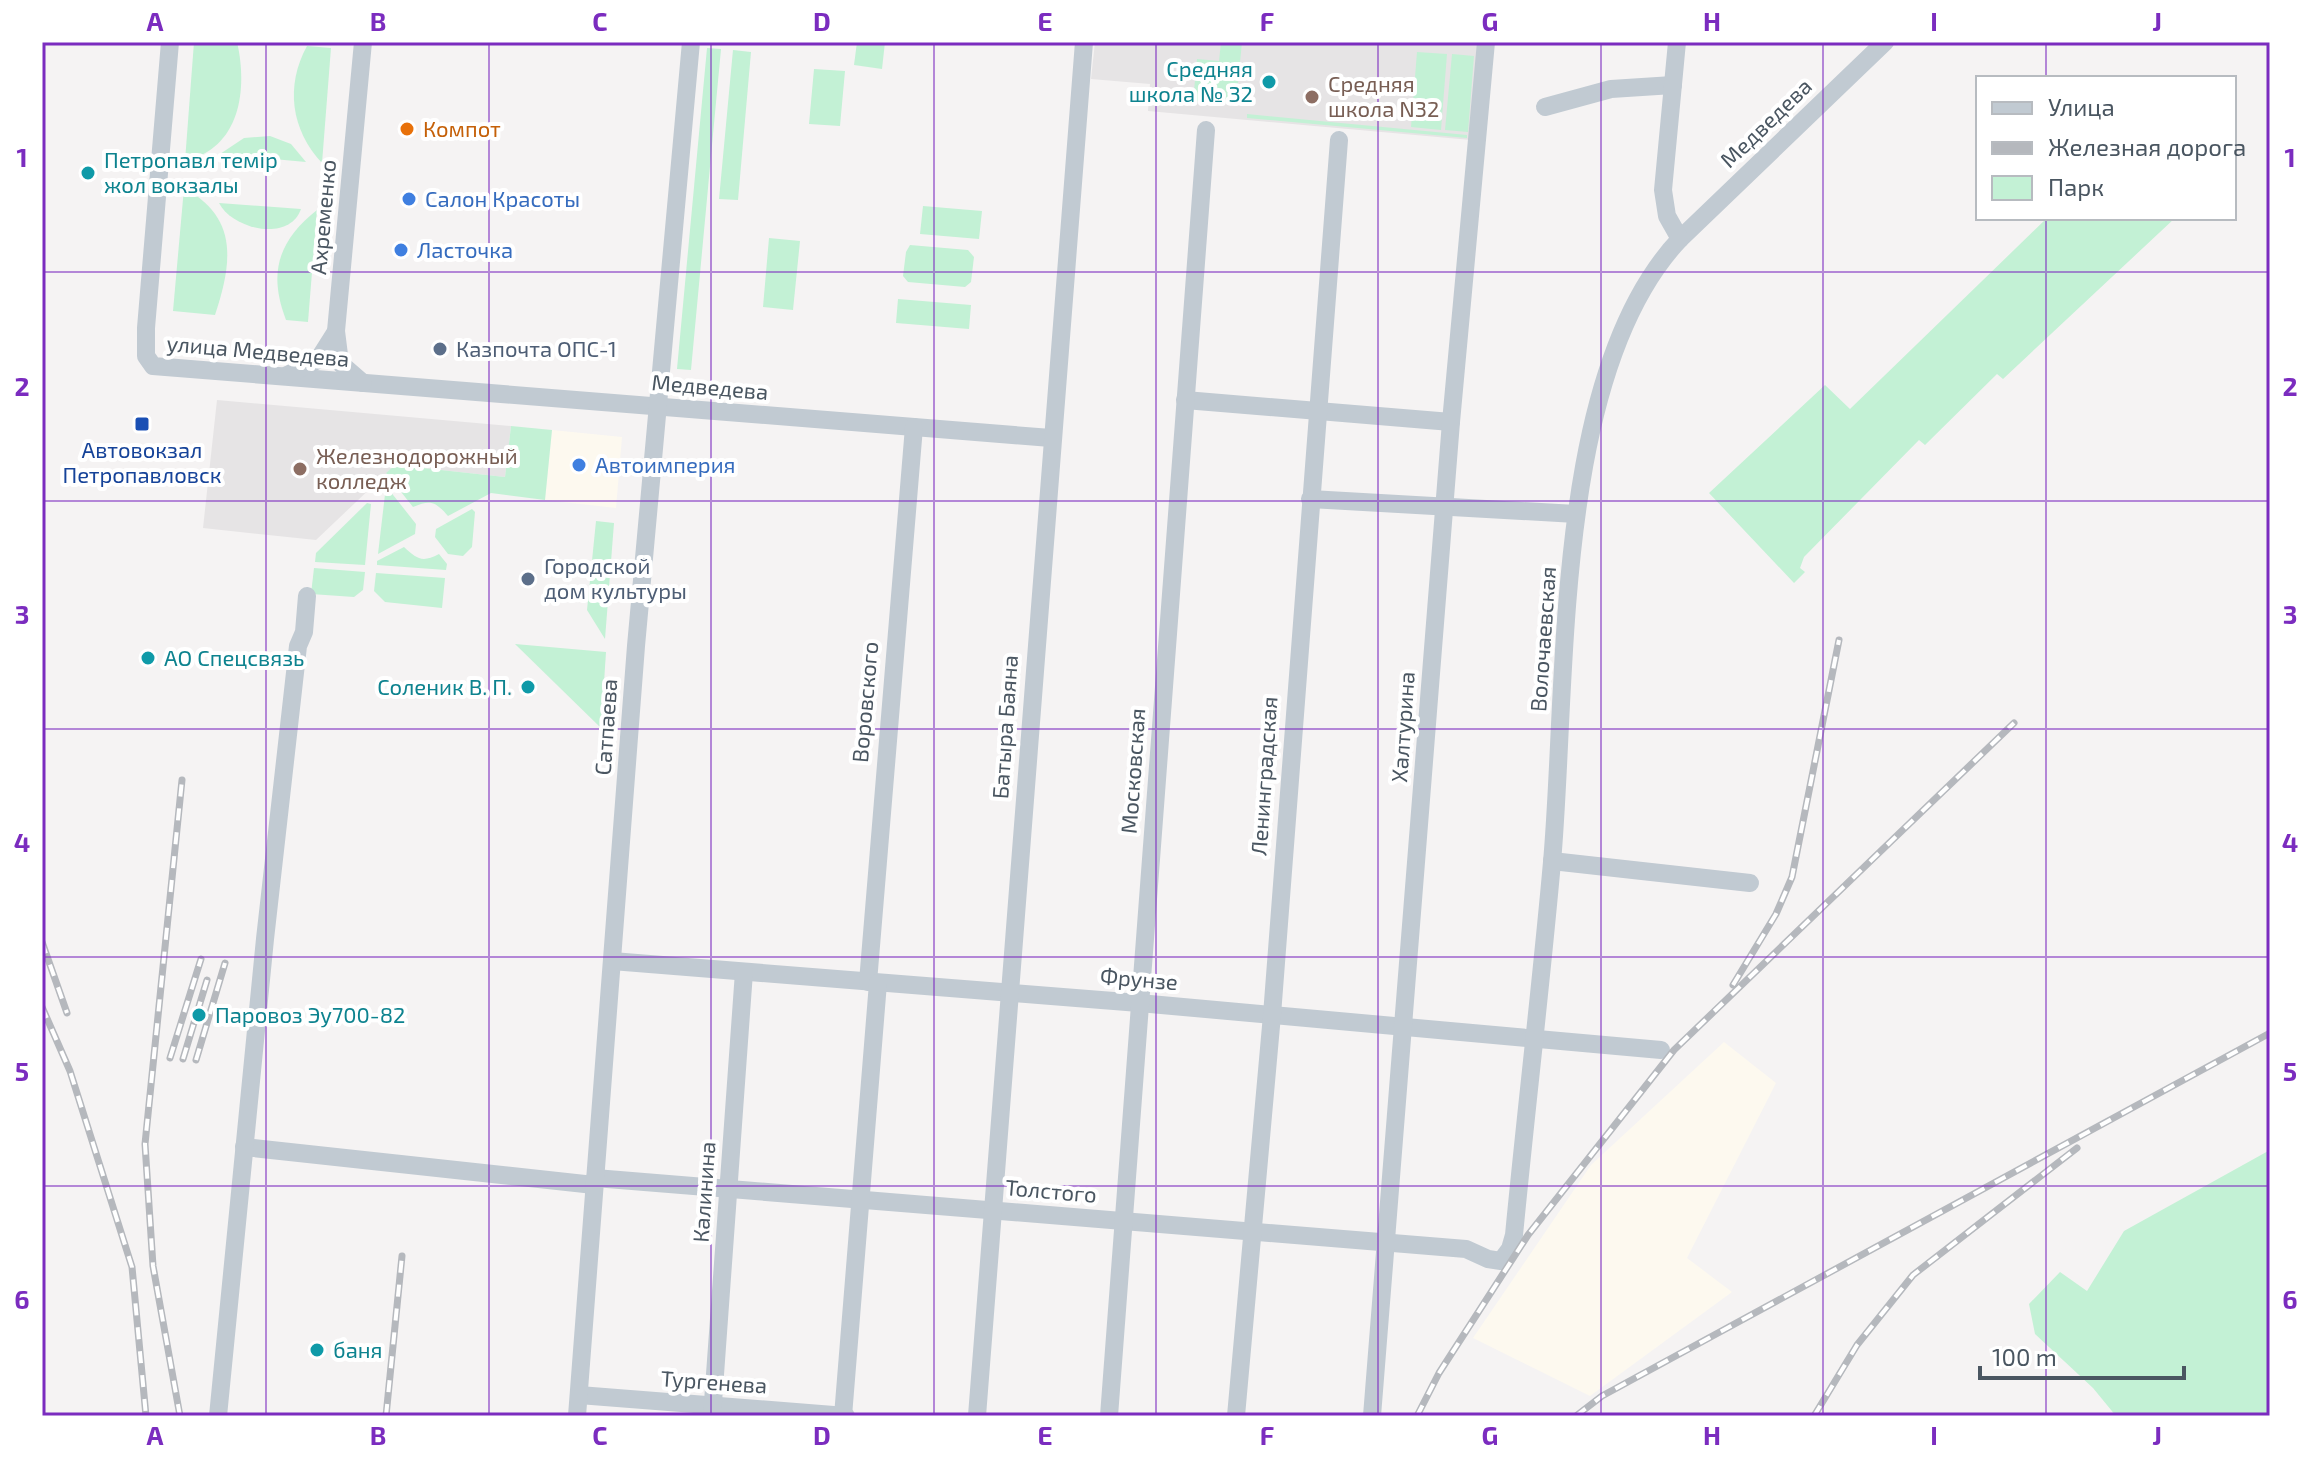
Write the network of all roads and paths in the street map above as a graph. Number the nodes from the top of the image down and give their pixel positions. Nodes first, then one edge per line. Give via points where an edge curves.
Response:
1 (170, 42) edge
2 (363, 42) edge
3 (691, 42) edge
4 (1084, 42) edge
5 (1486, 42) edge
6 (1677, 42) edge
7 (1885, 42) edge
8 (1673, 85) junction
9 (1545, 107) dead end
10 (1206, 130) dead end
11 (1339, 140) dead end
12 (1680, 239) junction
13 (336, 331) junction
14 (282, 377) junction
15 (365, 384) junction
16 (1185, 400) junction
17 (658, 406) junction
18 (1318, 409) junction
19 (1451, 422) junction
20 (914, 427) junction
21 (1051, 438) junction
22 (1310, 499) junction
23 (1444, 507) junction
24 (1576, 514) junction
25 (307, 596) dead end
26 (1552, 861) junction
27 (1750, 883) dead end
28 (612, 961) junction
29 (744, 972) junction
30 (873, 983) junction
31 (1008, 993) junction
32 (1139, 1003) junction
33 (1272, 1015) junction
34 (1405, 1026) junction
35 (1533, 1037) junction
36 (1661, 1050) dead end
37 (244, 1147) junction
38 (594, 1181) junction
39 (728, 1190) junction
40 (861, 1202) junction
41 (992, 1211) junction
42 (1123, 1221) junction
43 (1251, 1231) junction
44 (1387, 1242) junction
45 (1501, 1261) joint
46 (579, 1395) junction
47 (712, 1411) edge
48 (218, 1416) edge
49 (577, 1416) edge
50 (844, 1416) edge
51 (977, 1416) edge
52 (1109, 1416) edge
53 (1236, 1416) edge
54 (1372, 1416) edge

1 - 14 street, улица Медведева via 146,328 149,363
2 - 13 street, Ахременко
3 - 17 street, Сатпаева
4 - 21 street, Батыра Баяна
5 - 19 street, Халтурина
6 - 8 street
7 - 12 street, Медведева
8 - 9 street via 1611,89
8 - 12 street via 1663,204
10 - 16 street, Московская
11 - 18 street, Ленинградская
12 - 24 street, Волочаевская via 1641,289 1614,347
13 - 14 street via 318,360
13 - 15 street, Ахременко via 340,363
14 - 15 street, улица Медведева
15 - 17 street, Медведева
16 - 18 street
16 - 32 street, Московская
17 - 20 street, Медведева
17 - 28 street, Сатпаева
18 - 19 street
18 - 22 street, Ленинградская
19 - 23 street, Халтурина
20 - 21 street, Медведева
20 - 30 street, Воровского
21 - 31 street, Батыра Баяна
22 - 23 street
22 - 33 street, Ленинградская
23 - 24 street
23 - 34 street, Халтурина
24 - 26 street, Волочаевская
25 - 37 street
26 - 27 street
26 - 35 street, Волочаевская
28 - 29 street, Фрунзе
28 - 38 street, Сатпаева
29 - 30 street, Фрунзе
29 - 39 street, Калинина
30 - 31 street, Фрунзе
30 - 40 street, Воровского
31 - 32 street, Фрунзе
31 - 41 street, Батыра Баяна
32 - 33 street, Фрунзе
32 - 42 street, Московская
33 - 34 street, Фрунзе
33 - 43 street, Ленинградская
34 - 35 street, Фрунзе
34 - 44 street, Халтурина
35 - 36 street, Фрунзе
35 - 45 street, Волочаевская via 1514,1235
37 - 38 street, Толстого
37 - 48 street
38 - 39 street, Толстого
38 - 46 street, Сатпаева
39 - 40 street, Толстого
39 - 47 street, Калинина
40 - 41 street, Толстого
40 - 50 street, Воровского
41 - 42 street, Толстого
41 - 51 street, Батыра Баяна
42 - 43 street, Толстого
42 - 52 street, Московская
43 - 44 street, Толстого
43 - 53 street, Ленинградская
44 - 45 street, Толстого via 1466,1249
44 - 54 street, Халтурина
46 - 47 street, Тургенева
46 - 49 street, Сатпаева
47 - 50 street, Тургенева

